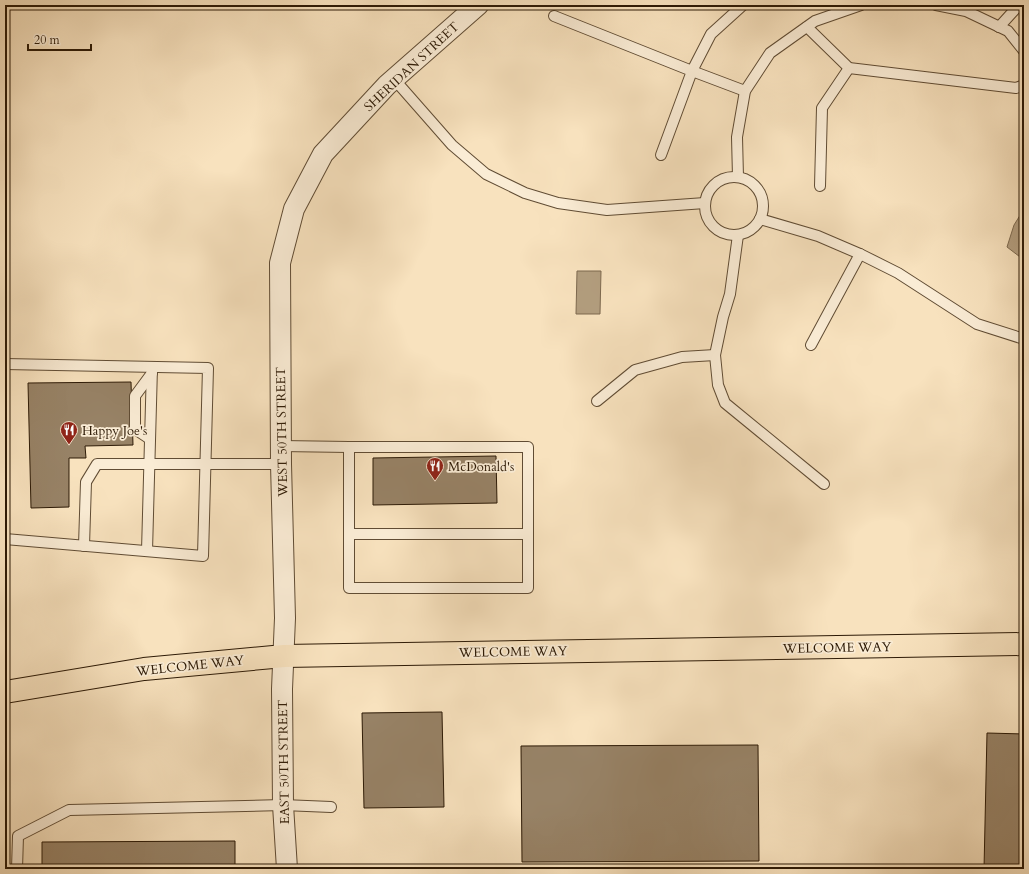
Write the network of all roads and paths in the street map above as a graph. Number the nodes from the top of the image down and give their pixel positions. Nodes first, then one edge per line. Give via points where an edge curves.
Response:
1 (478, 5) edge
2 (743, 5) edge
3 (936, 5) edge
4 (1019, 5) edge
5 (856, 6) edge
6 (554, 16) dead end
7 (807, 26) junction
8 (998, 26) junction
9 (1024, 51) edge
10 (849, 68) junction
11 (692, 71) junction
12 (394, 79) junction
13 (1024, 85) edge
14 (745, 91) junction
15 (661, 155) dead end
16 (738, 177) junction
17 (820, 186) dead end
18 (705, 203) junction
19 (294, 209) joint
20 (760, 219) junction
21 (738, 235) junction
22 (860, 254) junction
23 (1024, 339) edge
24 (811, 345) dead end
25 (716, 356) junction
26 (5, 364) edge
27 (152, 370) junction
28 (597, 401) dead end
29 (150, 439) junction
30 (350, 447) junction
31 (281, 455) junction
32 (150, 464) junction
33 (206, 464) junction
34 (824, 484) dead end
35 (350, 534) junction
36 (528, 534) junction
37 (5, 539) edge
38 (84, 546) junction
39 (147, 551) junction
40 (1024, 644) edge
41 (284, 656) junction
42 (5, 692) edge
43 (283, 805) junction
44 (331, 807) dead end
45 (17, 869) edge
46 (287, 869) edge

1 - 12 street, SHERIDAN STREET
2 - 11 lane via 711,34
3 - 8 lane via 966,11
4 - 8 lane
5 - 7 lane
6 - 11 lane
7 - 10 lane
7 - 14 lane via 770,53
8 - 9 lane via 1008,31
10 - 13 lane via 1016,88
10 - 17 lane via 822,108
11 - 14 lane
11 - 15 lane
12 - 18 lane via 452,145 486,174 525,193 558,203 607,210
12 - 19 street, SHERIDAN STREET via 323,154
14 - 16 lane via 737,137
16 - 18 lane via 720,180 707,193
16 - 20 lane via 751,182 760,192 763,210
18 - 21 lane via 705,211 713,227 729,235
19 - 31 street, WEST 50TH STREET via 280,263
20 - 21 lane via 755,227
20 - 22 lane via 818,236
21 - 25 lane via 730,294
22 - 23 lane via 898,273 977,324
22 - 24 lane
25 - 28 lane via 682,357 635,370
25 - 34 lane via 718,384 725,403
26 - 27 lane
27 - 29 lane
27 - 29 lane via 135,396 135,429
27 - 33 lane via 208,368
29 - 32 lane
30 - 31 lane
30 - 35 lane
30 - 36 lane via 528,447
31 - 33 lane
31 - 41 street, WEST 50TH STREET
32 - 33 lane
32 - 38 lane via 97,464 86,482
32 - 39 lane
33 - 39 lane via 203,556
35 - 36 lane
35 - 36 lane via 350,588 528,588
37 - 38 lane
38 - 39 lane
40 - 41 highway, WELCOME WAY
41 - 42 highway, WELCOME WAY via 144,669
41 - 43 street, EAST 50TH STREET
43 - 44 lane
43 - 45 lane via 69,810 18,836
43 - 46 street, EAST 50TH STREET

